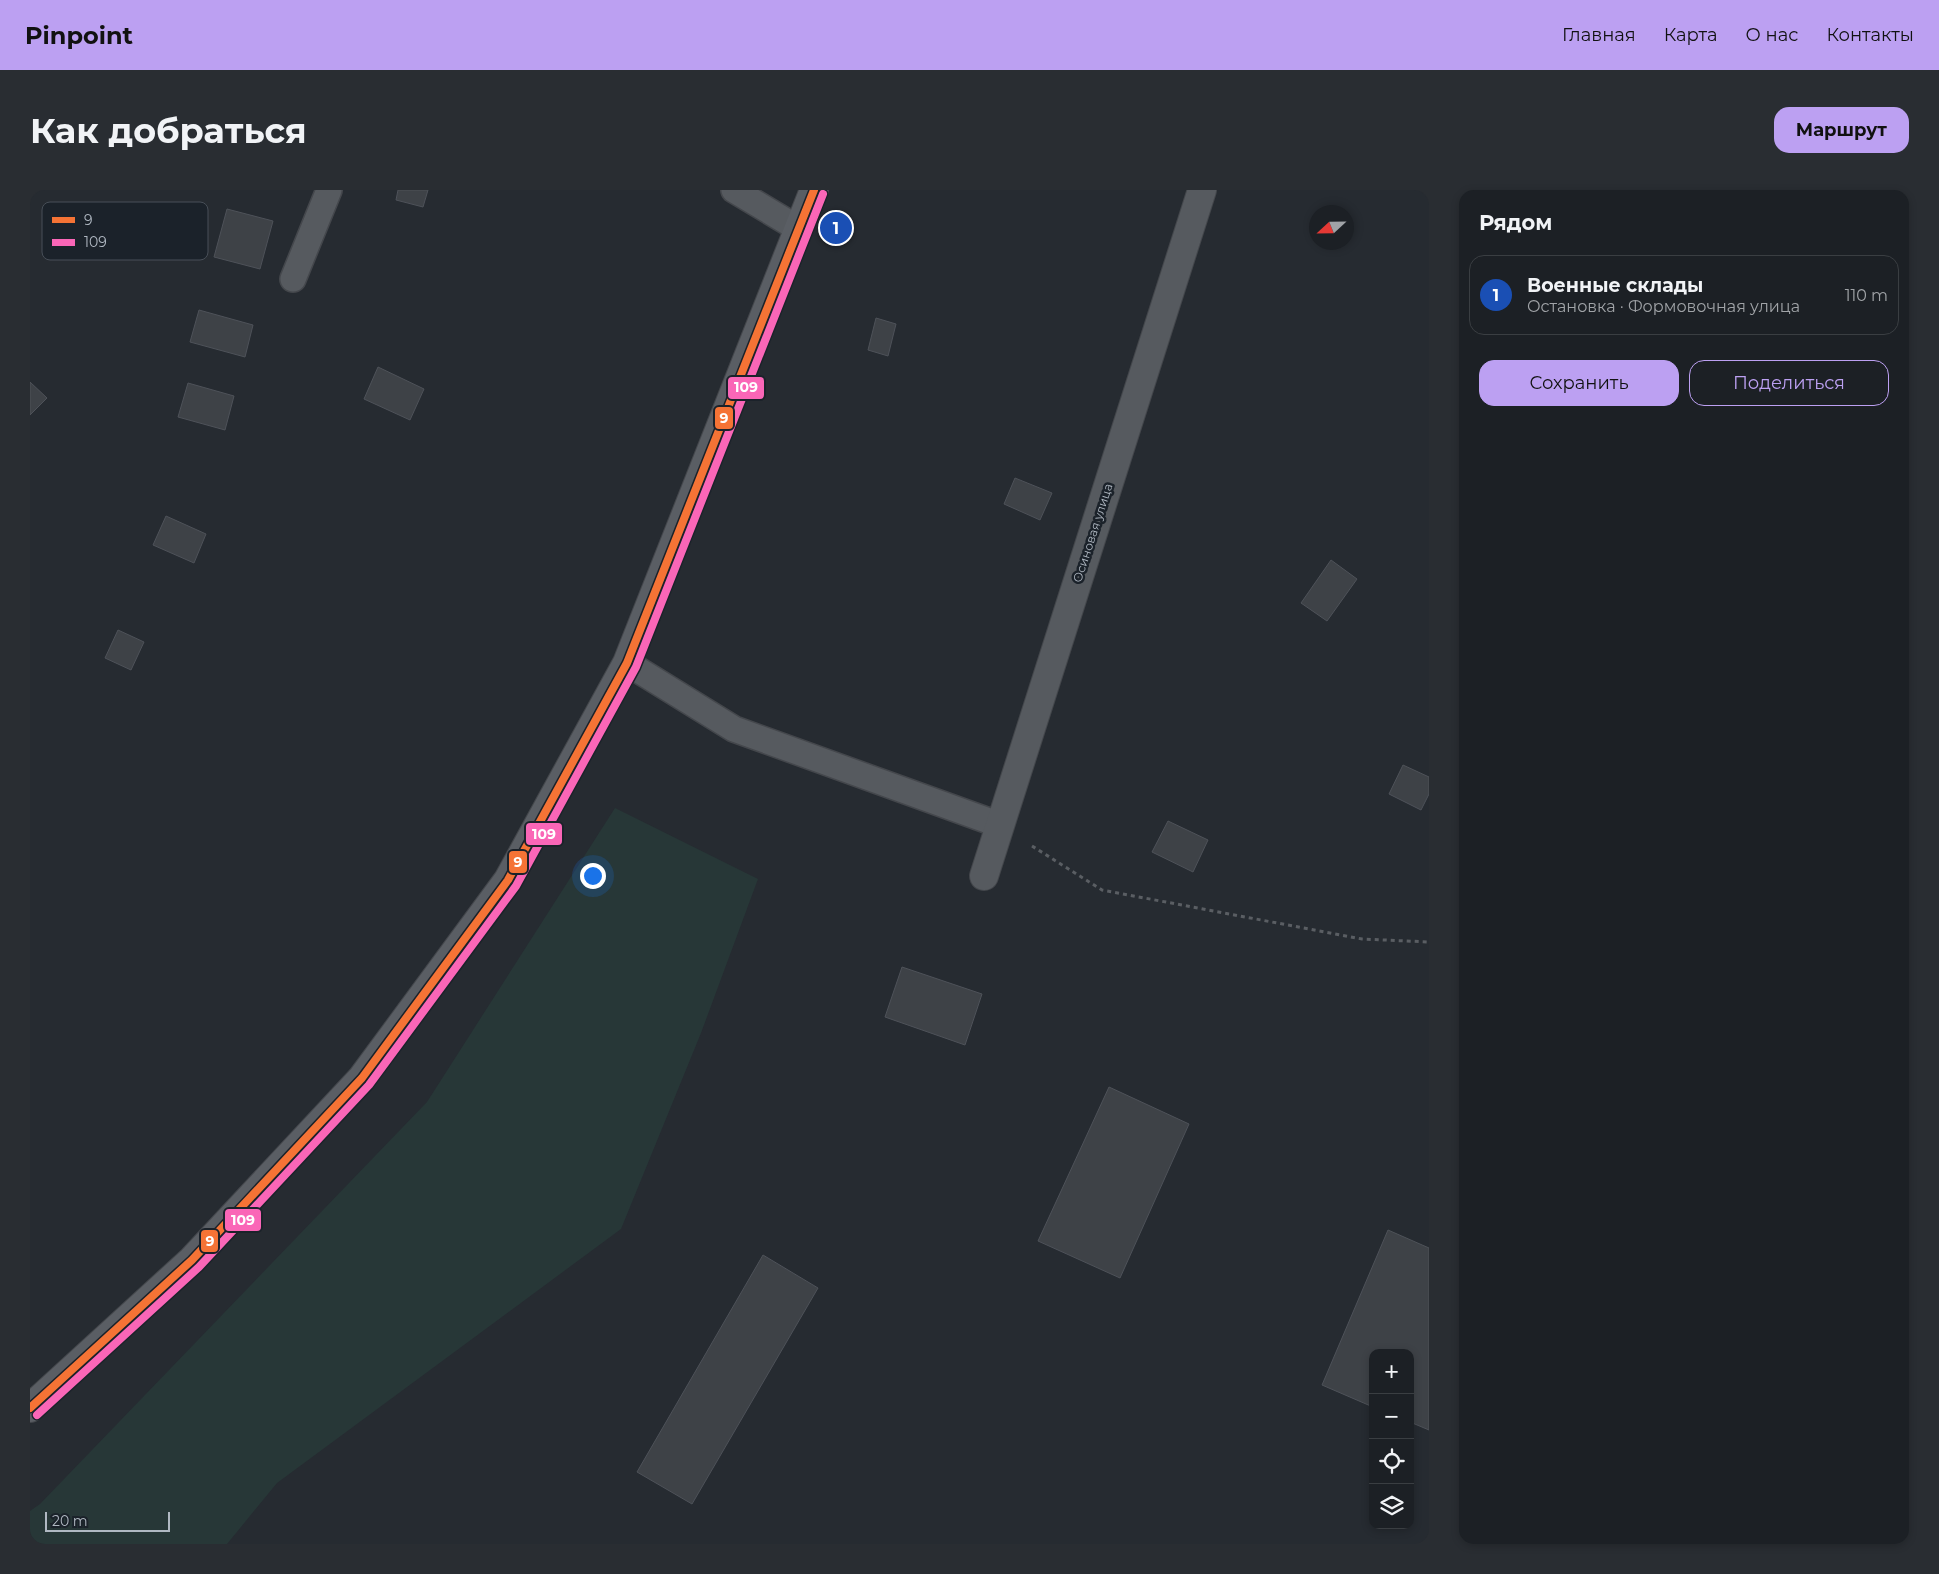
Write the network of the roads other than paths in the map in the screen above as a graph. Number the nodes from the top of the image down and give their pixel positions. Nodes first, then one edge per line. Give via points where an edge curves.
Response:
1 (329, 190) edge
2 (734, 190) edge
3 (814, 190) edge
4 (1202, 190) edge
5 (800, 229) junction
6 (293, 279) dead end
7 (627, 663) junction
8 (1000, 825) junction
9 (984, 876) dead end
10 (30, 1408) edge

1 - 6 lane
2 - 5 lane
3 - 5 street
4 - 8 street, Осиновая улица
5 - 7 street
7 - 8 lane via 734,729
7 - 10 street via 508,880 362,1078 192,1260
8 - 9 street, Осиновая улица

